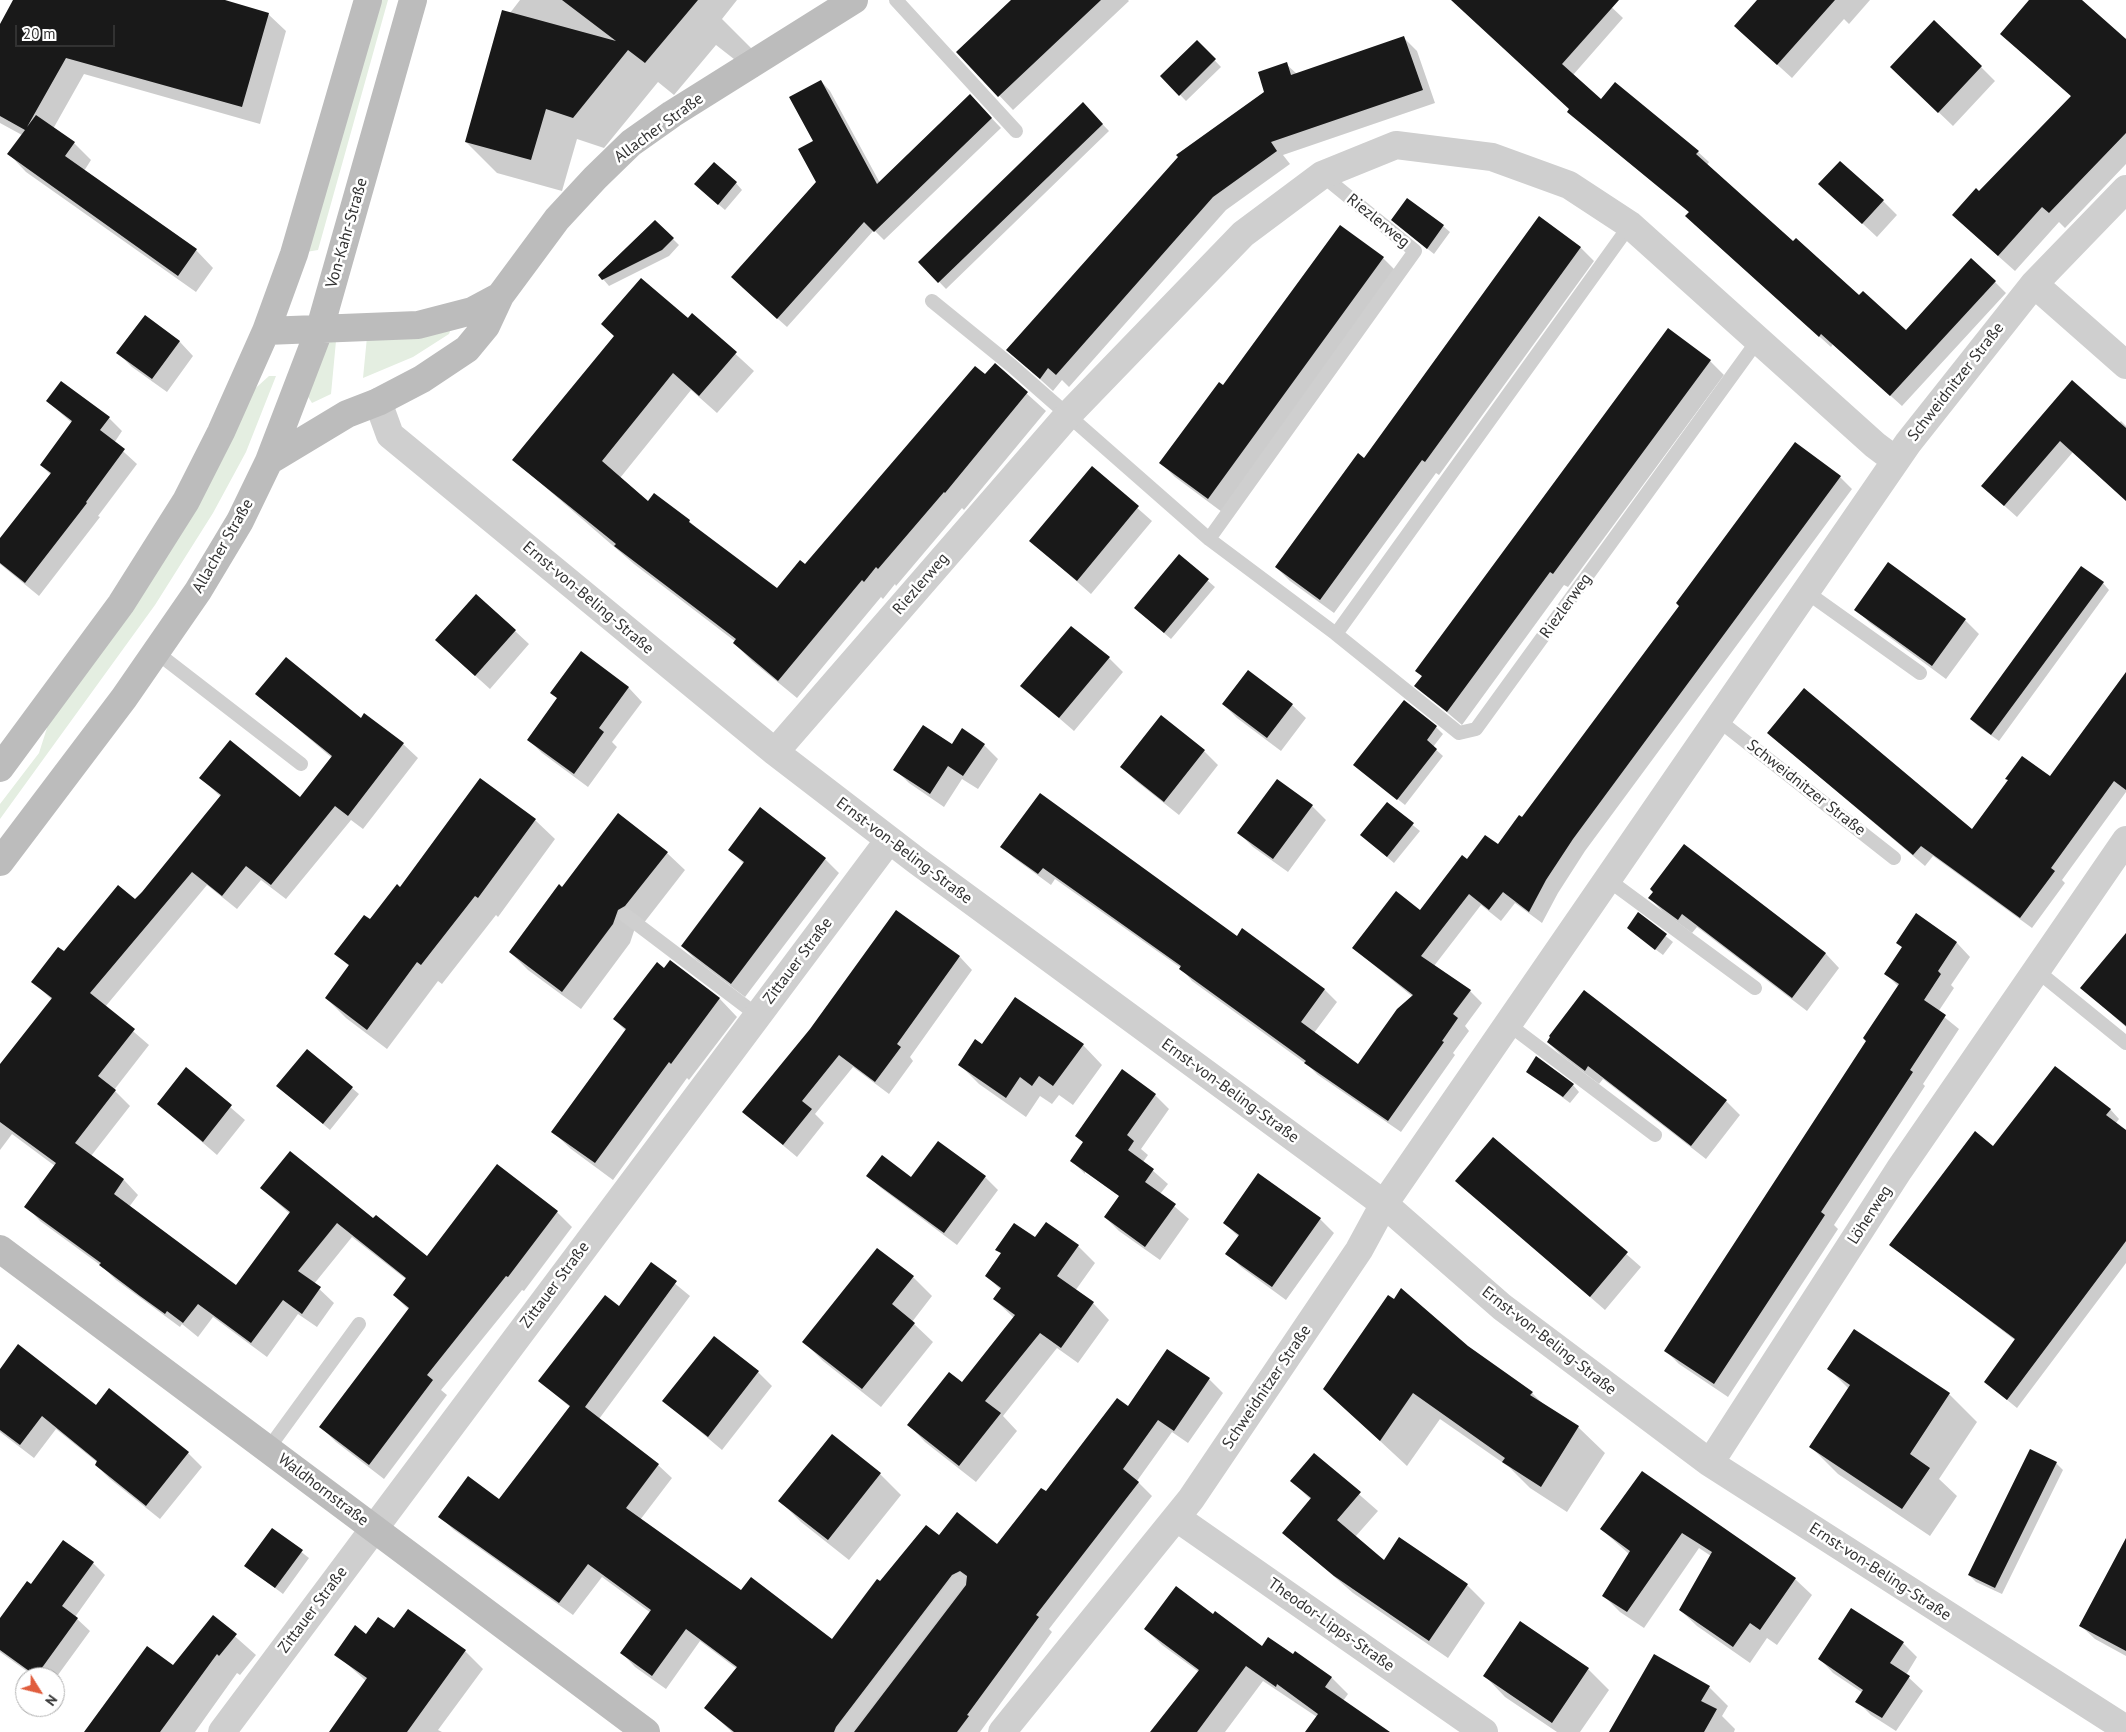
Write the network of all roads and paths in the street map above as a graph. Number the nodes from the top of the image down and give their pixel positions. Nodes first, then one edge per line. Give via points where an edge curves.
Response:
1 (368, 0) edge
2 (413, 0) edge
3 (854, 0) edge
4 (896, 0) edge
5 (1016, 131) dead end
6 (1322, 175) junction
7 (2126, 189) edge
8 (1630, 225) junction
9 (2034, 284) junction
10 (500, 296) junction
11 (932, 301) dead end
12 (320, 328) junction
13 (266, 330) junction
14 (1758, 340) junction
15 (2126, 365) edge
16 (378, 402) junction
17 (1067, 416) junction
18 (1895, 460) junction
19 (269, 461) junction
20 (1209, 539) junction
21 (1805, 590) junction
22 (1336, 634) junction
23 (156, 652) junction
24 (1920, 673) dead end
25 (1717, 718) junction
26 (775, 752) junction
27 (300, 764) dead end
28 (0, 768) edge
29 (889, 840) junction
30 (2126, 840) edge
31 (1894, 858) dead end
32 (0, 862) edge
33 (1607, 878) junction
34 (625, 915) dead end
35 (2036, 970) junction
36 (1755, 988) dead end
37 (757, 1015) junction
38 (1508, 1024) junction
39 (2126, 1043) edge
40 (1655, 1135) dead end
41 (1384, 1204) junction
42 (0, 1249) edge
43 (359, 1324) dead end
44 (268, 1449) junction
45 (1710, 1463) junction
46 (1177, 1518) junction
47 (374, 1528) junction
48 (959, 1580) dead end
49 (2126, 1729) edge
50 (222, 1732) edge
51 (646, 1732) edge
52 (843, 1732) edge
53 (1002, 1732) edge
54 (1484, 1732) edge

1 - 13 main road via 310,204
2 - 12 main road, Von-Kahr-Straße
3 - 10 main road, Allacher Straße via 631,143 557,219
4 - 5 lane
6 - 8 street, Riezlerweg via 1396,145 1492,157 1569,185
6 - 17 street, Riezlerweg via 1242,234
6 - 20 lane, Riezlerweg via 1415,251
7 - 9 street, Schweidnitzer Straße
8 - 14 street, Riezlerweg
8 - 22 lane
9 - 15 street
9 - 18 street, Schweidnitzer Straße
10 - 12 main road, Allacher Straße via 472,311 418,325
10 - 16 main road, Allacher Straße via 486,326 467,349 422,379
11 - 17 lane
12 - 13 main road, Allacher Straße
12 - 19 main road, Von-Kahr-Straße
13 - 28 main road via 186,501 121,604
14 - 18 street, Riezlerweg via 1875,446
14 - 22 lane, Riezlerweg via 1476,729 1459,733
16 - 19 main road, Allacher Straße via 347,414
16 - 26 street, Ernst-von-Beling-Straße via 390,434
17 - 20 lane, Riezlerweg
17 - 26 street, Riezlerweg
18 - 21 street, Schweidnitzer Straße
19 - 23 main road, Allacher Straße via 240,521
20 - 22 lane, Riezlerweg
21 - 24 lane
21 - 25 street, Schweidnitzer Straße
23 - 27 lane
23 - 32 main road, Allacher Straße
25 - 31 lane, Schweidnitzer Straße
25 - 33 street, Schweidnitzer Straße
26 - 29 street, Ernst-von-Beling-Straße
29 - 37 street, Zittauer Straße
29 - 41 street, Ernst-von-Beling-Straße
30 - 35 street, Löherweg
33 - 36 lane
33 - 38 street, Schweidnitzer Straße
34 - 37 lane
35 - 39 lane
35 - 45 street, Löherweg via 1904,1163
37 - 47 street, Zittauer Straße
38 - 40 lane
38 - 41 street, Schweidnitzer Straße
41 - 45 street, Ernst-von-Beling-Straße via 1502,1307
41 - 46 street, Schweidnitzer Straße via 1359,1250
42 - 44 main road, Waldhornstraße
43 - 44 lane
44 - 47 main road, Waldhornstraße
45 - 49 street, Ernst-von-Beling-Straße
46 - 53 street, Schweidnitzer Straße
46 - 54 street, Theodor-Lipps-Straße
47 - 50 street, Zittauer Straße
47 - 51 main road, Waldhornstraße
48 - 52 lane

